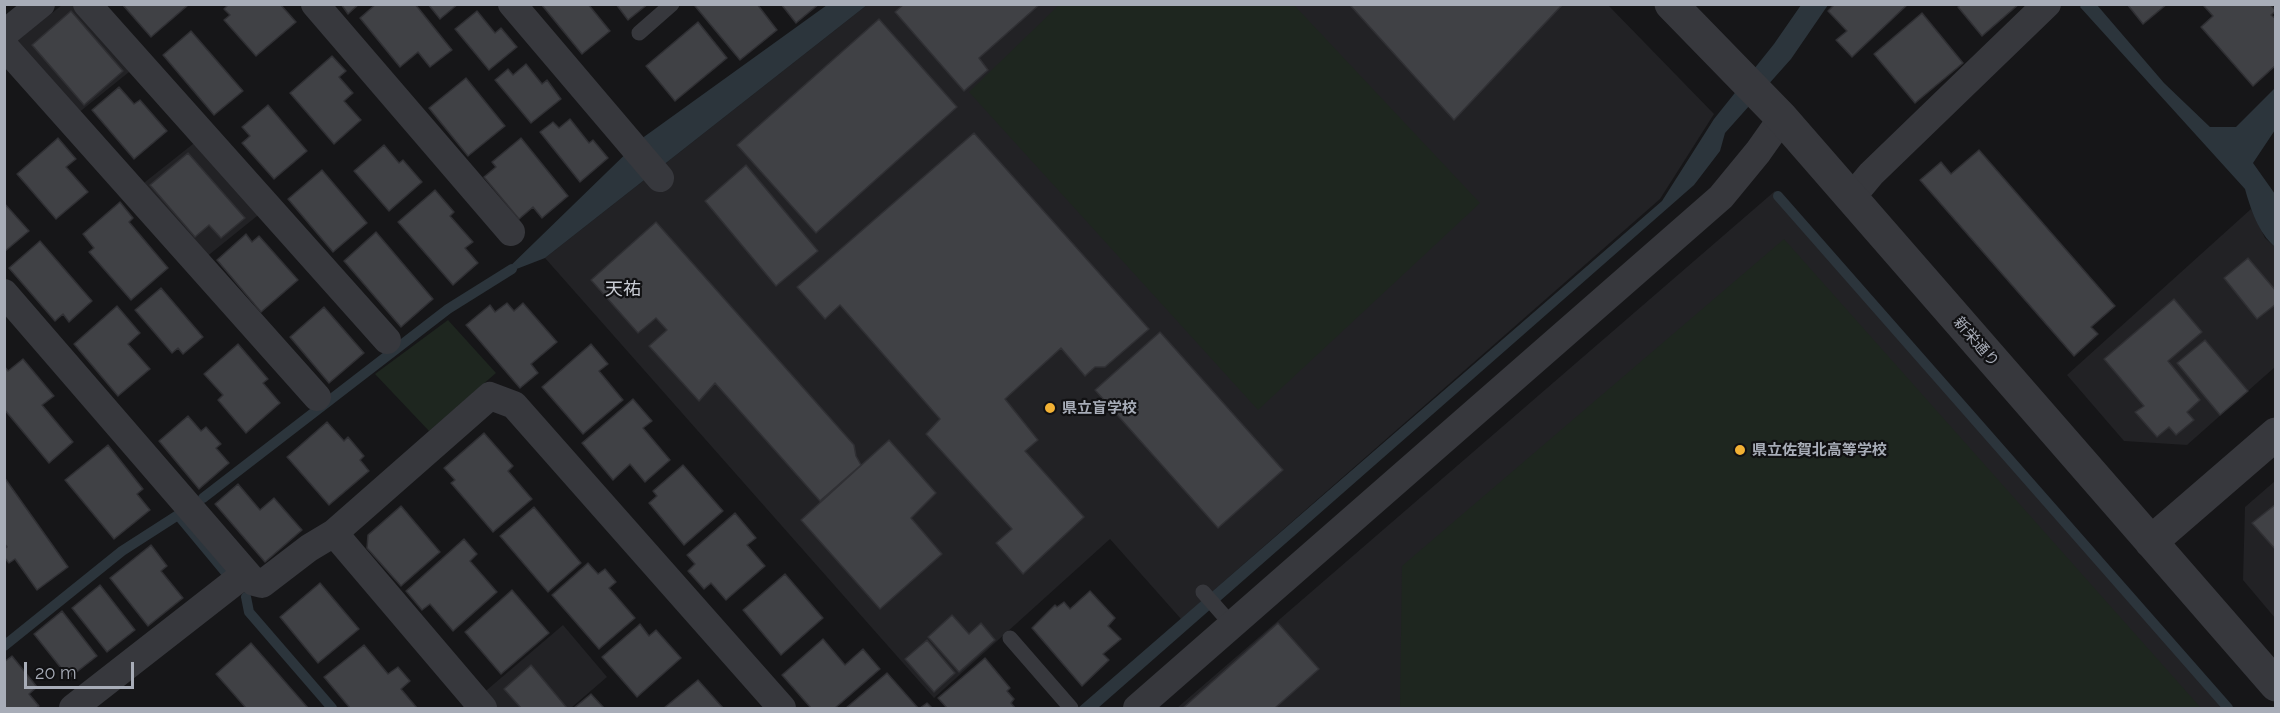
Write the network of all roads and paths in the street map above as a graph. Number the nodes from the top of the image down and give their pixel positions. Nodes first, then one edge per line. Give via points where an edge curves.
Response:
1 (41, 4) edge
2 (87, 4) edge
3 (315, 4) edge
4 (512, 4) edge
5 (672, 4) edge
6 (1671, 4) edge
7 (2047, 4) edge
8 (639, 33) dead end
9 (4, 34) edge
10 (4, 46) edge
11 (1782, 118) junction
12 (660, 178) dead end
13 (1851, 198) junction
14 (511, 232) dead end
15 (4, 293) edge
16 (387, 340) dead end
17 (317, 398) dead end
18 (2276, 434) edge
19 (334, 533) junction
20 (2151, 542) junction
21 (246, 573) junction
22 (1203, 592) dead end
23 (1226, 618) junction
24 (1010, 638) dead end
25 (2276, 685) edge
26 (1068, 706) edge
27 (73, 708) edge
28 (483, 708) edge
29 (782, 708) edge
30 (1137, 708) edge

1 - 9 street
2 - 16 street
3 - 14 street
4 - 12 street
5 - 8 lane
6 - 11 street, 新栄通り
7 - 13 street
10 - 17 street
11 - 13 street, 新栄通り
11 - 23 street via 1721,197
13 - 20 street, 新栄通り
15 - 21 street
18 - 20 street
19 - 21 street via 262,584
19 - 28 street
19 - 29 street via 490,396 514,405
20 - 25 street, 新栄通り
21 - 27 street
22 - 23 lane
23 - 30 street
24 - 26 lane

